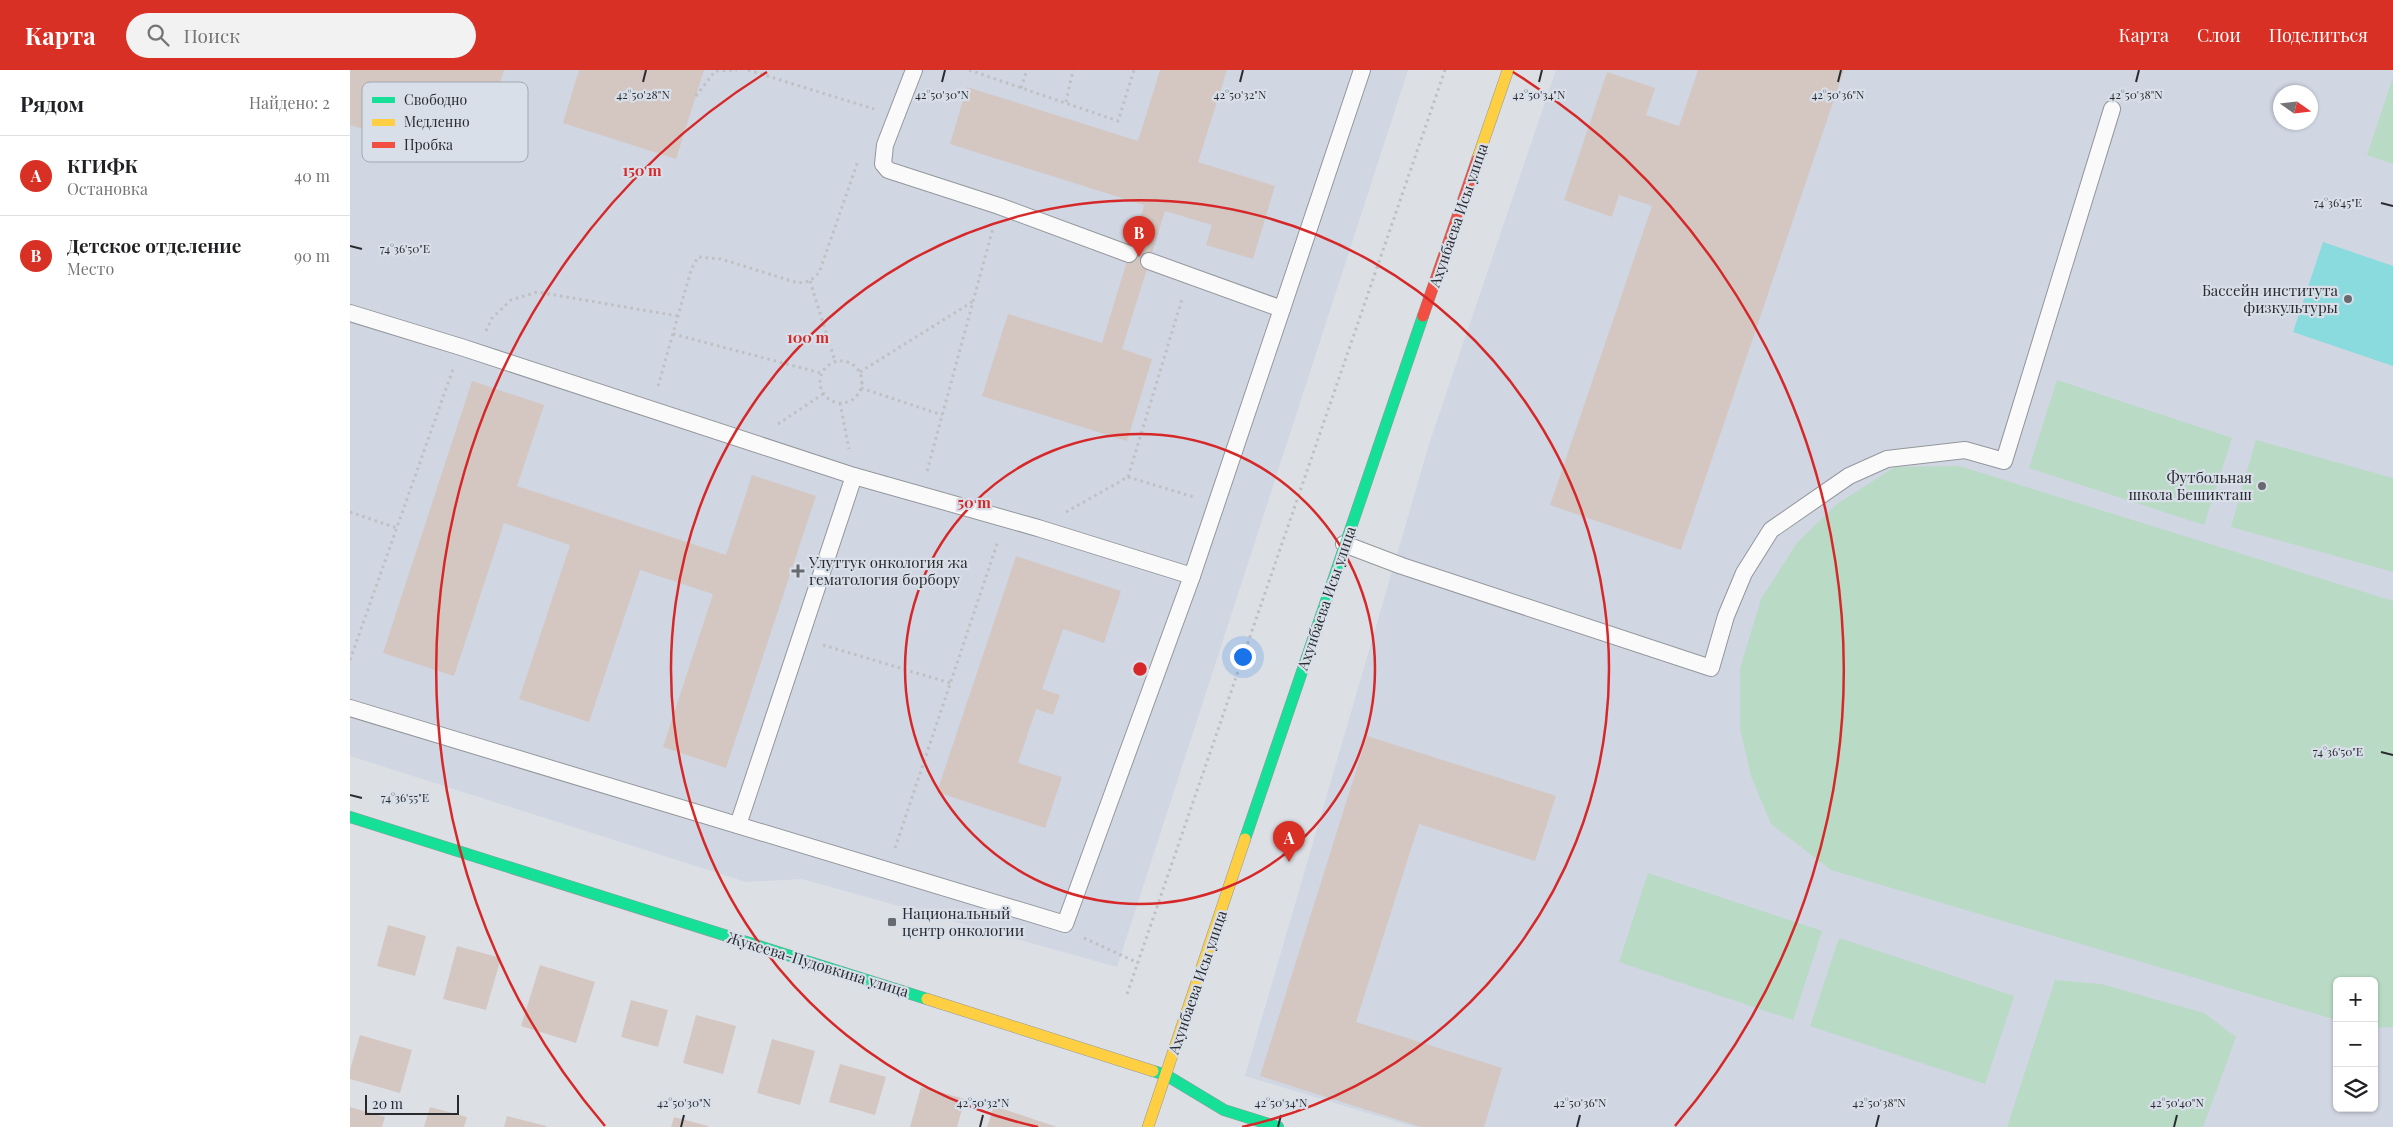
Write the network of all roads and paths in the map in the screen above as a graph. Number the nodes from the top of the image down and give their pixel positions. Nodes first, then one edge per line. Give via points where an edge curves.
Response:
1 (737, 70) edge
2 (748, 70) edge
3 (914, 70) edge
4 (969, 70) edge
5 (1027, 70) edge
6 (1073, 70) edge
7 (1134, 70) edge
8 (1362, 70) edge
9 (1445, 70) edge
10 (1508, 70) edge
11 (1020, 88) junction
12 (696, 96) dead end
13 (1066, 102) junction
14 (2112, 109) dead end
15 (896, 116) junction
16 (886, 145) junction
17 (999, 206) junction
18 (1129, 254) dead end
19 (1149, 261) dead end
20 (1190, 275) junction
21 (810, 281) junction
22 (973, 301) junction
23 (1282, 310) junction
24 (350, 313) edge
25 (678, 316) junction
26 (673, 334) junction
27 (468, 349) junction
28 (836, 361) junction
29 (860, 372) junction
30 (821, 373) junction
31 (861, 388) junction
32 (823, 394) junction
33 (840, 403) junction
34 (652, 410) junction
35 (942, 415) junction
36 (751, 442) junction
37 (854, 476) junction
38 (1128, 477) junction
39 (920, 495) junction
40 (1217, 503) junction
41 (350, 512) edge
42 (1005, 519) junction
43 (397, 528) junction
44 (1038, 528) junction
45 (1344, 544) junction
46 (1192, 576) junction
47 (800, 638) junction
48 (350, 660) edge
49 (950, 683) junction
50 (350, 708) edge
51 (350, 817) edge
52 (738, 825) junction
53 (888, 870) junction
54 (1065, 924) junction
55 (1138, 962) junction
56 (1127, 994) dead end
57 (1166, 1075) junction
58 (1148, 1127) edge
59 (1278, 1127) edge

1 - 12 path via 715,70
2 - 15 path
3 - 15 lane
4 - 11 path
5 - 11 path
6 - 13 path
7 - 13 path via 1118,121
8 - 23 lane
9 - 55 path
10 - 45 main road, Ахунбаева Исы улица
11 - 13 path
14 - 45 lane via 2004,461 1965,450 1888,459 1849,476 1771,530 1744,573 1726,616 1711,668
15 - 16 lane
16 - 17 lane via 883,164 888,170
16 - 21 path via 864,149 819,273
17 - 18 lane
17 - 22 path
19 - 20 lane
20 - 23 lane
20 - 38 path
21 - 25 path via 798,283 721,259 698,257
21 - 28 path
22 - 29 path
22 - 35 path
23 - 40 lane
24 - 27 lane
25 - 26 path
25 - 27 path via 536,292 511,300
26 - 30 path
26 - 34 path
27 - 34 lane
27 - 43 path
28 - 29 path via 845,360
28 - 30 path
29 - 31 path
30 - 32 path via 819,384
31 - 33 path via 857,396
31 - 35 path
32 - 33 path
32 - 36 path
33 - 37 path
34 - 36 lane
35 - 39 path
36 - 37 lane
37 - 39 lane
37 - 47 lane
38 - 40 path
38 - 44 path
39 - 42 lane
40 - 46 lane
41 - 43 path
42 - 44 lane
42 - 49 path
43 - 48 path
44 - 46 lane
45 - 57 main road, Ахунбаева Исы улица
46 - 54 lane
47 - 49 path
47 - 52 lane
49 - 53 path
50 - 52 lane
51 - 57 main road, Жукеева-Пудовкина улица
52 - 53 lane
53 - 54 lane
54 - 55 path via 1083,938
55 - 56 path
57 - 58 main road, Ахунбаева Исы улица
57 - 59 main road, Жукеева-Пудовкина улица via 1224,1110

